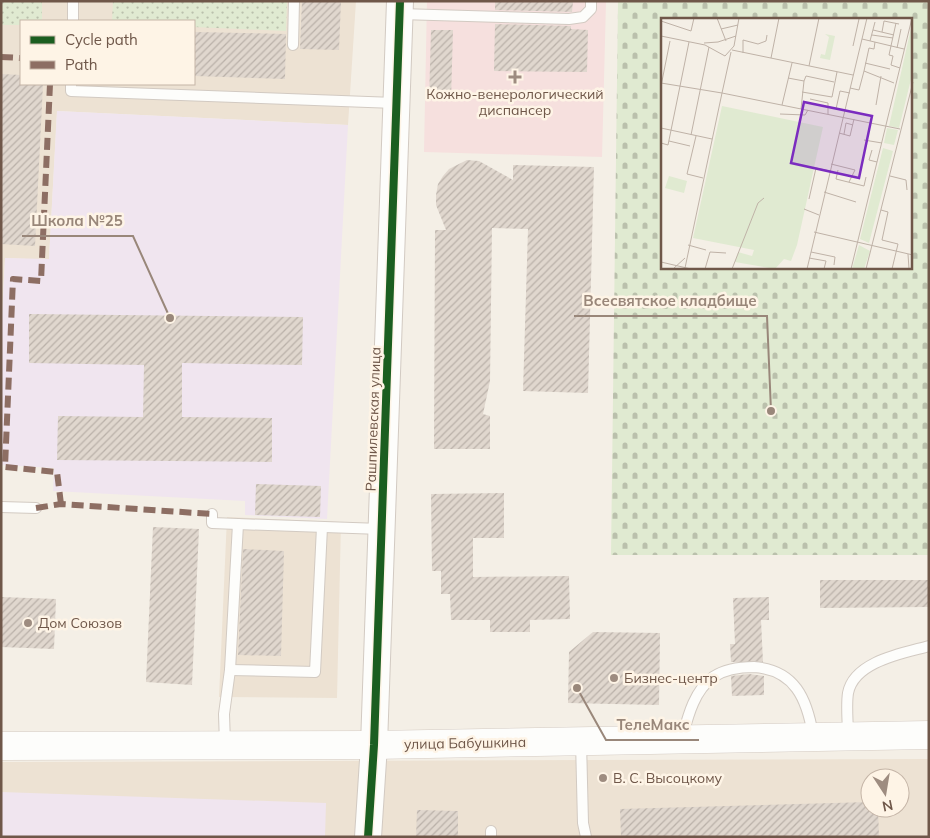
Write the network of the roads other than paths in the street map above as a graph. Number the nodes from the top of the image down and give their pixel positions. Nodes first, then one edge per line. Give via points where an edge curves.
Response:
1 (73, 1) edge
2 (294, 1) edge
3 (591, 1) edge
4 (400, 7) edge
5 (73, 20) edge
6 (293, 45) dead end
7 (71, 85) edge
8 (396, 103) junction
9 (1, 507) edge
10 (36, 508) dead end
11 (212, 514) dead end
12 (238, 524) junction
13 (322, 527) junction
14 (381, 528) junction
15 (929, 646) edge
16 (230, 670) junction
17 (929, 734) edge
18 (813, 736) junction
19 (848, 736) junction
20 (682, 738) junction
21 (581, 740) junction
22 (225, 745) junction
23 (374, 745) junction
24 (1, 746) edge
25 (368, 837) edge
26 (586, 837) edge

1 - 5 lane
2 - 6 lane
3 - 4 lane via 591,9 583,17 569,19
4 - 8 street, Рашпилевская улица
7 - 8 lane via 71,91
8 - 14 street, Рашпилевская улица
9 - 10 lane
11 - 12 lane via 212,523
12 - 13 lane
12 - 16 lane
13 - 14 lane
13 - 16 lane via 315,672
14 - 23 street, Рашпилевская улица
15 - 19 lane via 874,662 857,676 848,691
16 - 22 lane via 224,714
17 - 19 main road, улица Бабушкина
18 - 19 main road, улица Бабушкина
18 - 20 main road, улица Бабушкина
18 - 20 lane via 808,708 790,680 770,668 745,667 726,670 712,678 690,710
20 - 21 main road, улица Бабушкина
21 - 23 main road, улица Бабушкина
21 - 26 lane
22 - 23 main road, улица Бабушкина
22 - 24 main road, улица Бабушкина
23 - 25 street, Рашпилевская улица

